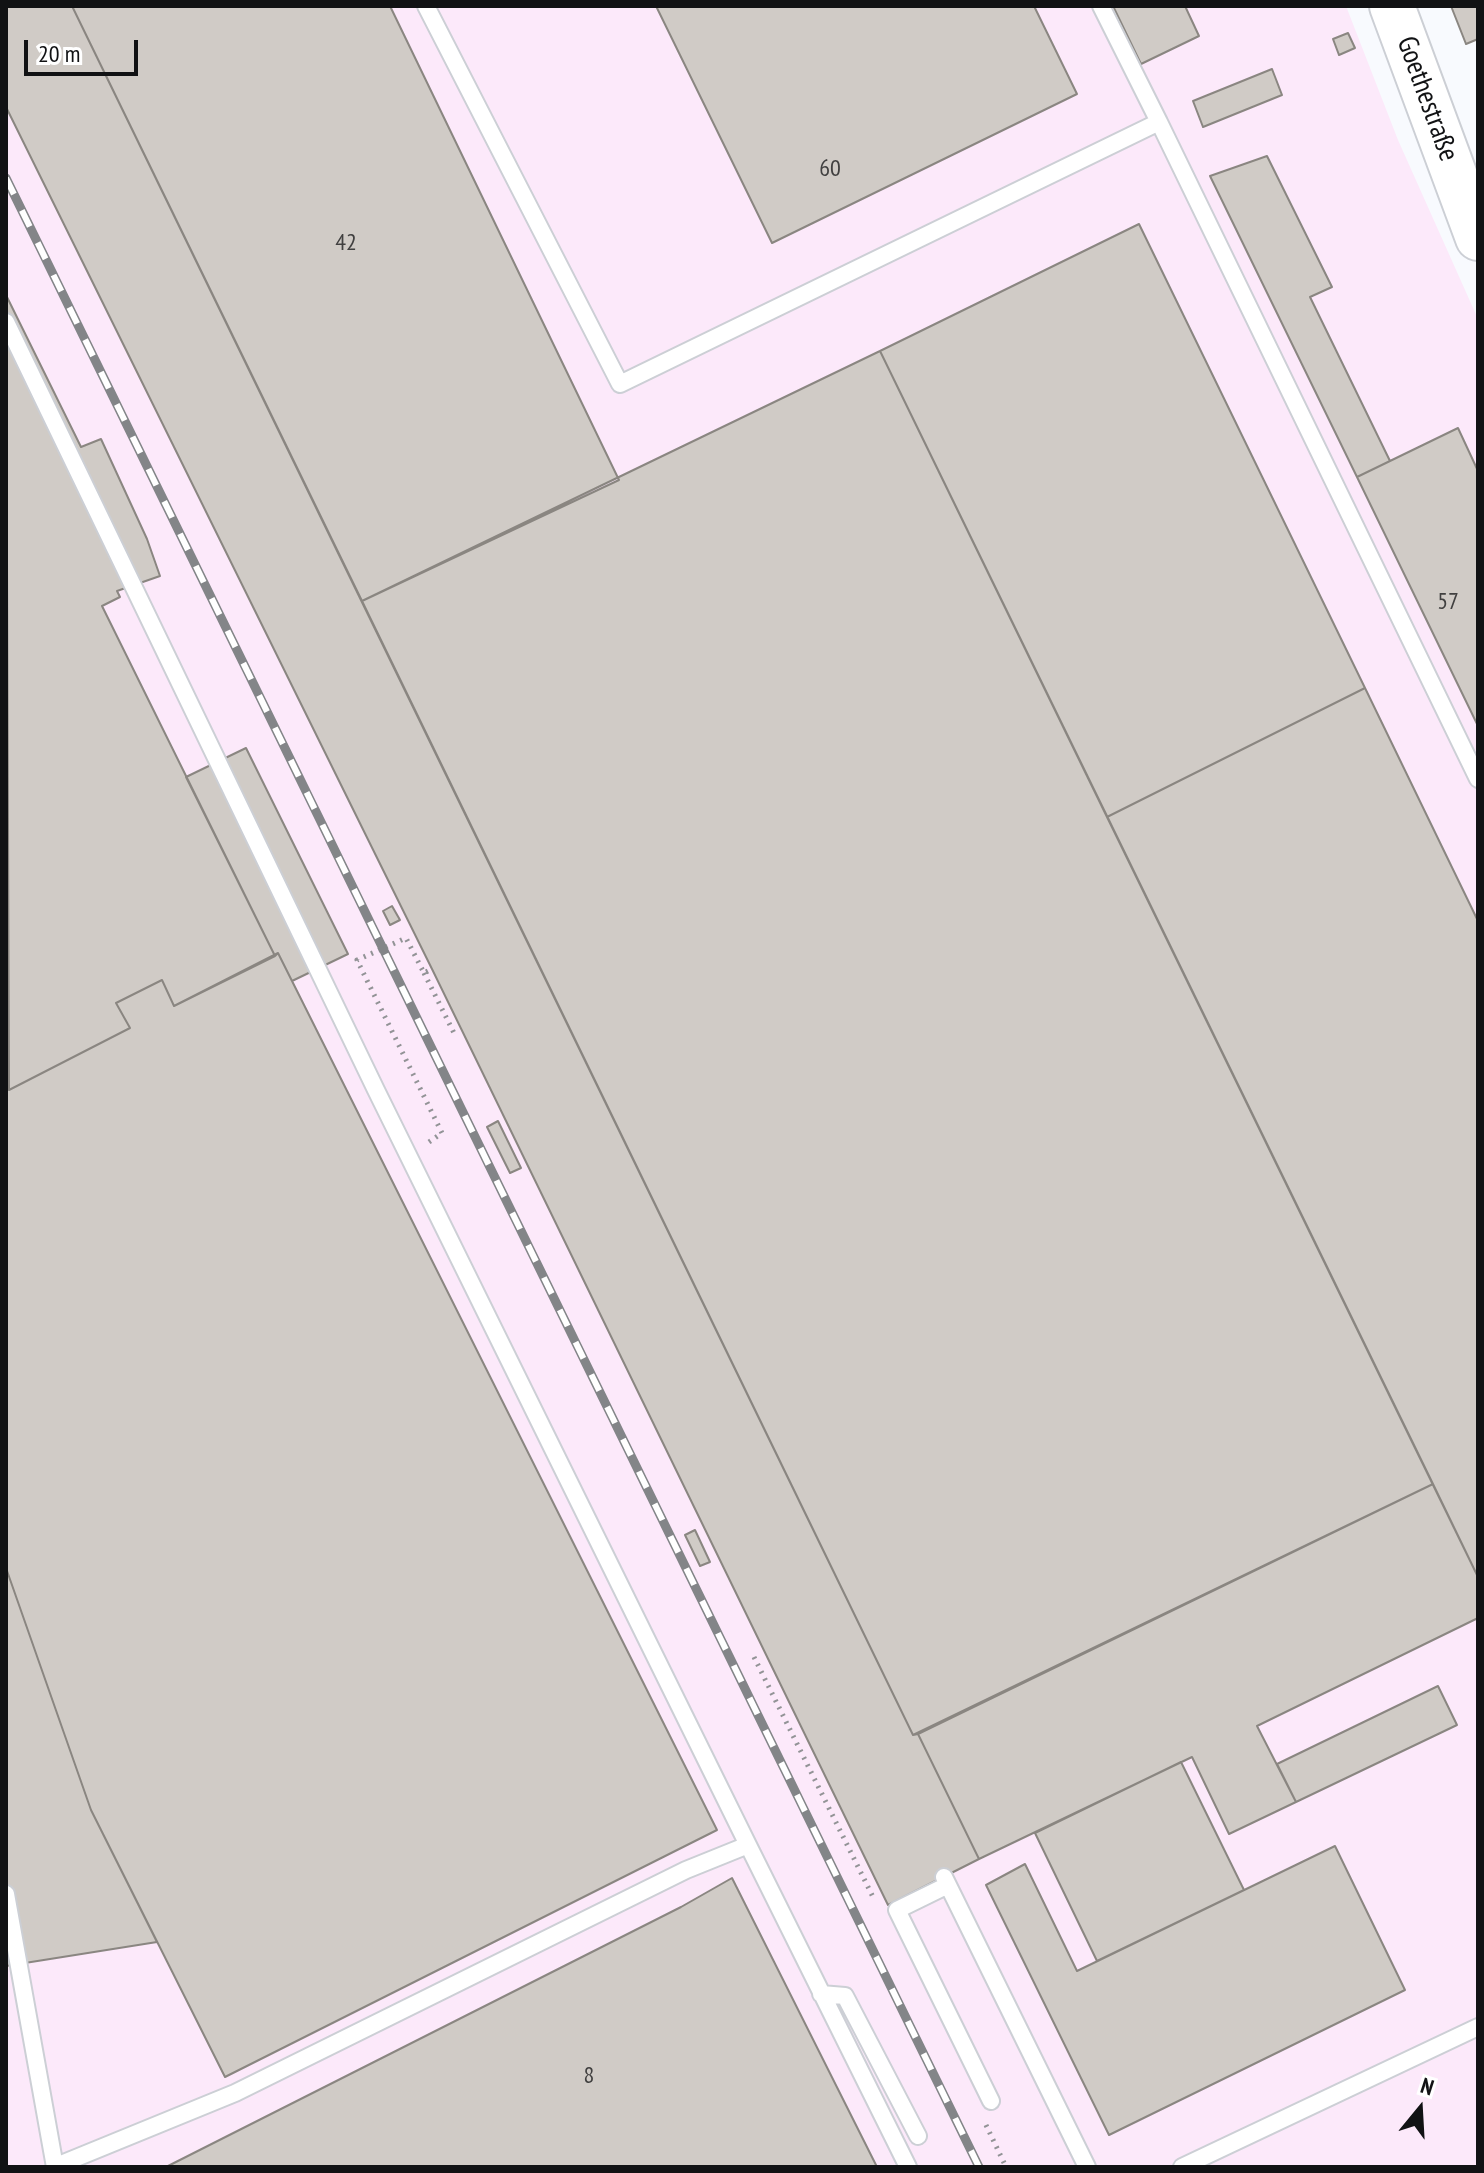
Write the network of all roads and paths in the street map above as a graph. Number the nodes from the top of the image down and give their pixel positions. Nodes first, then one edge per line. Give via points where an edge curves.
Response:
1 (426, 6) edge
2 (1101, 6) edge
3 (1392, 6) edge
4 (1159, 122) junction
5 (1478, 238) edge
6 (6, 322) edge
7 (1478, 779) edge
8 (432, 969) dead end
9 (424, 973) junction
10 (456, 1037) dead end
11 (435, 1139) dead end
12 (754, 1657) dead end
13 (781, 1713) dead end
14 (748, 1845) junction
15 (6, 1894) edge
16 (821, 1994) junction
17 (1478, 2027) edge
18 (991, 2101) dead end
19 (918, 2136) dead end
20 (54, 2167) edge
21 (908, 2167) edge
22 (1087, 2167) edge
23 (1182, 2167) edge

1 - 4 lane via 620,384
2 - 4 lane
3 - 5 street, Goethestraße
4 - 7 lane
6 - 14 lane
8 - 9 path
9 - 10 path
9 - 11 path via 406,938 357,960 442,1133
12 - 13 path
14 - 16 lane
14 - 20 lane via 686,1870 235,2093
15 - 20 lane
16 - 19 lane via 845,1996
16 - 21 lane
17 - 23 lane
18 - 22 lane via 897,1910 946,1881

